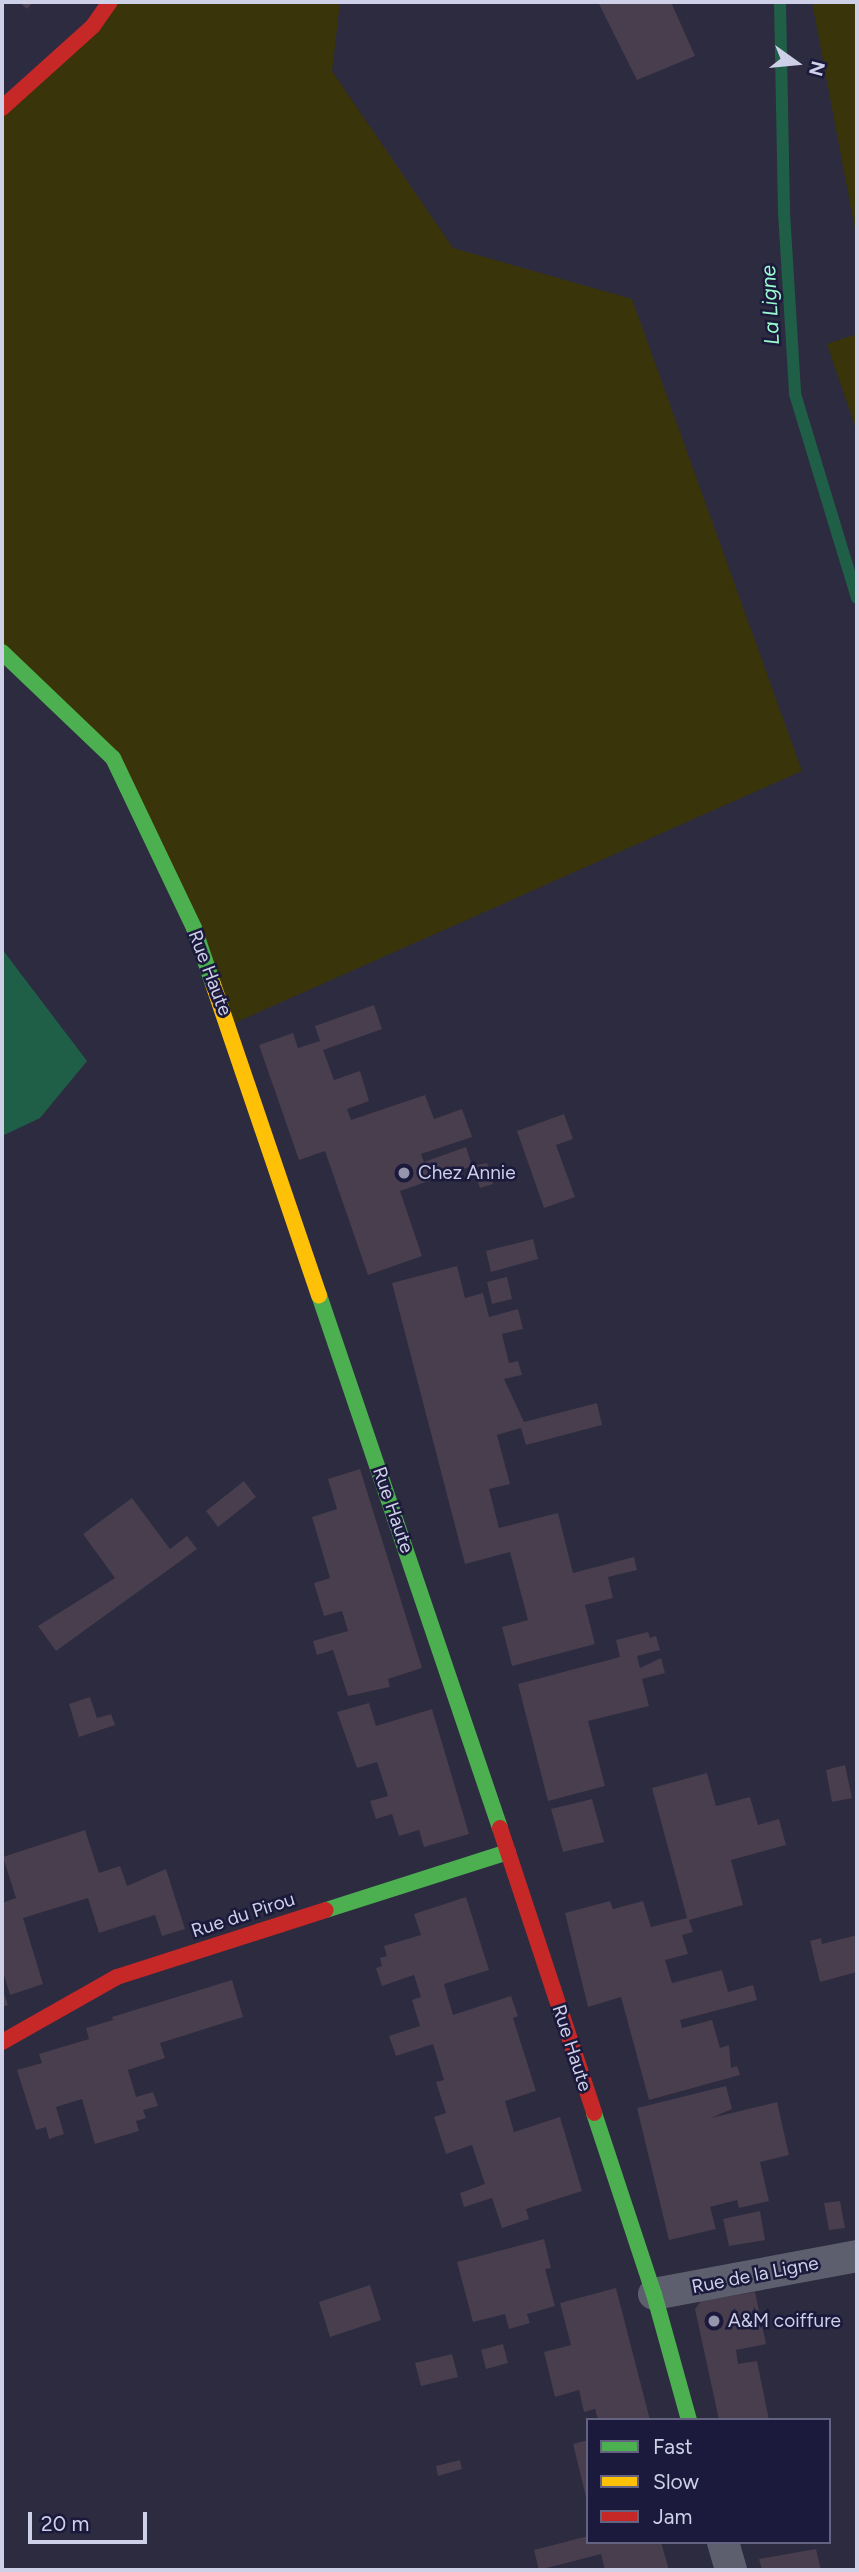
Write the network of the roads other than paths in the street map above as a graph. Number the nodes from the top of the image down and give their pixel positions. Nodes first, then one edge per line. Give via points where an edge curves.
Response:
1 (110, 2) edge
2 (2, 108) edge
3 (2, 652) edge
4 (508, 1852) junction
5 (2, 2042) edge
6 (857, 2256) edge
7 (654, 2294) junction
8 (688, 2418) edge
9 (724, 2544) edge
10 (731, 2570) edge

1 - 2 street via 93,26
3 - 4 street, Rue Haute via 113,758 194,928
4 - 5 street, Rue du Pirou via 117,1977
4 - 7 street, Rue Haute
6 - 7 street, Rue de la Ligne
7 - 8 street, Rue Haute
9 - 10 street

